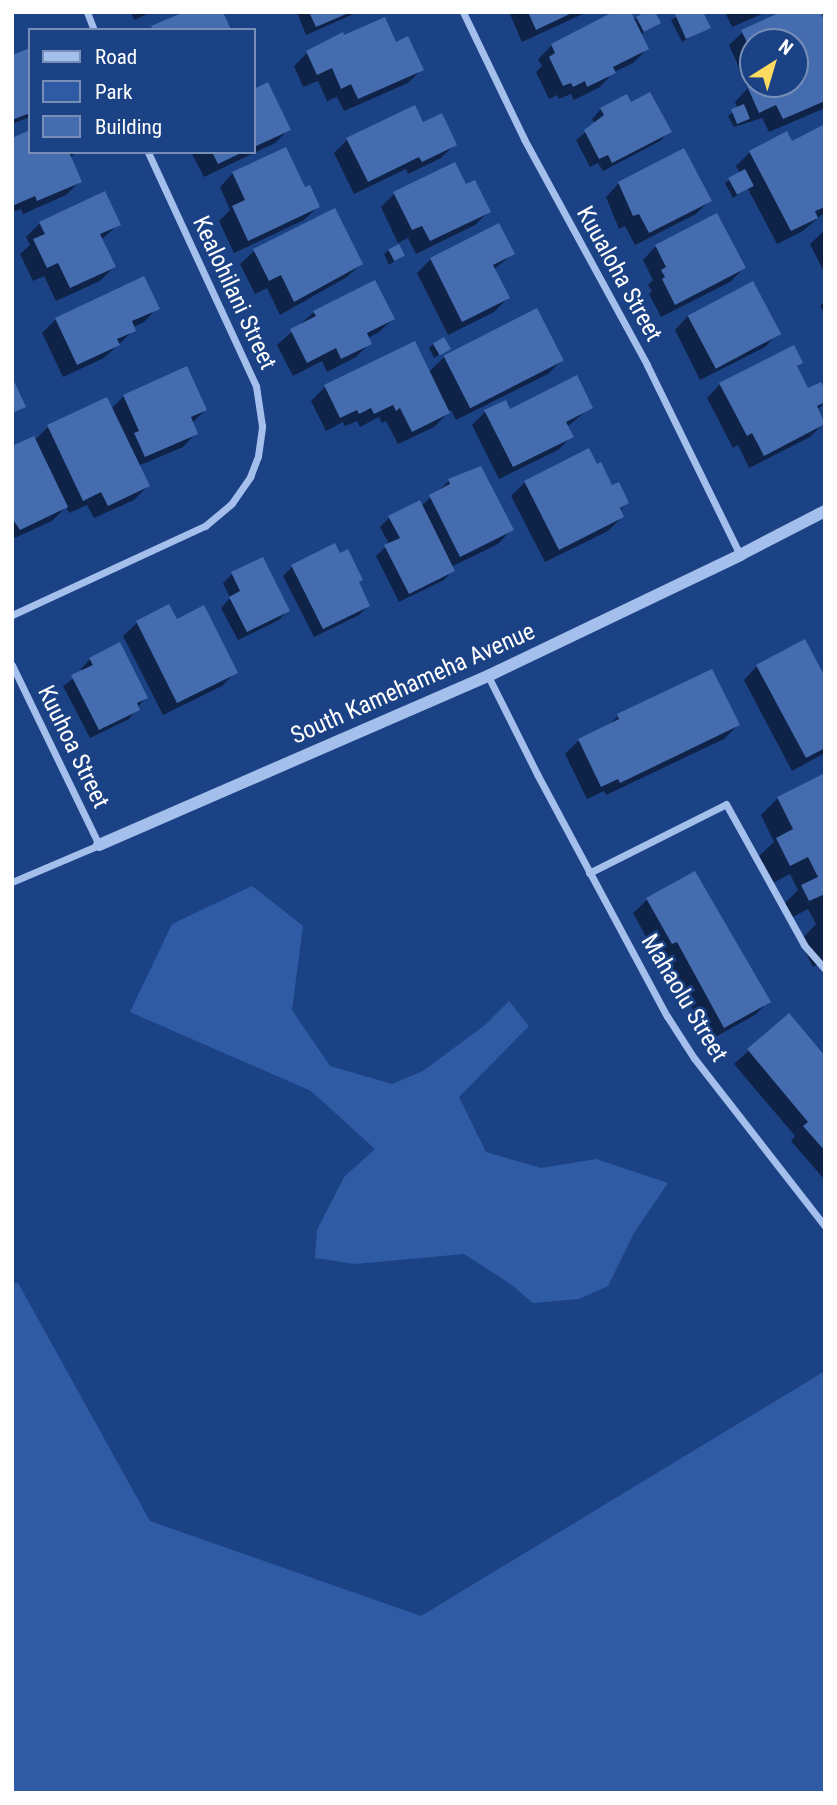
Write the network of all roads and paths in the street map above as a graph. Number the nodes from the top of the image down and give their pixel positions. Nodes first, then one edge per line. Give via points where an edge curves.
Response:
1 (463, 12) edge
2 (149, 154) edge
3 (825, 511) edge
4 (740, 555) junction
5 (12, 615) edge
6 (12, 665) edge
7 (488, 676) junction
8 (99, 845) junction
9 (589, 873) junction
10 (12, 882) edge
11 (825, 970) edge
12 (825, 1226) edge

1 - 4 street, Kuualoha Street
2 - 5 street, Kealohilani Street via 256,386 262,426 258,456 232,503 205,526
3 - 4 street, South Kamehameha Avenue
4 - 7 street, South Kamehameha Avenue
6 - 8 street, Kuuhoa Street
7 - 8 street, South Kamehameha Avenue
7 - 9 street, Mahaolu Street
8 - 10 street, South Kamehameha Avenue
9 - 11 street via 726,804 804,945
9 - 12 street, Mahaolu Street via 694,1058

